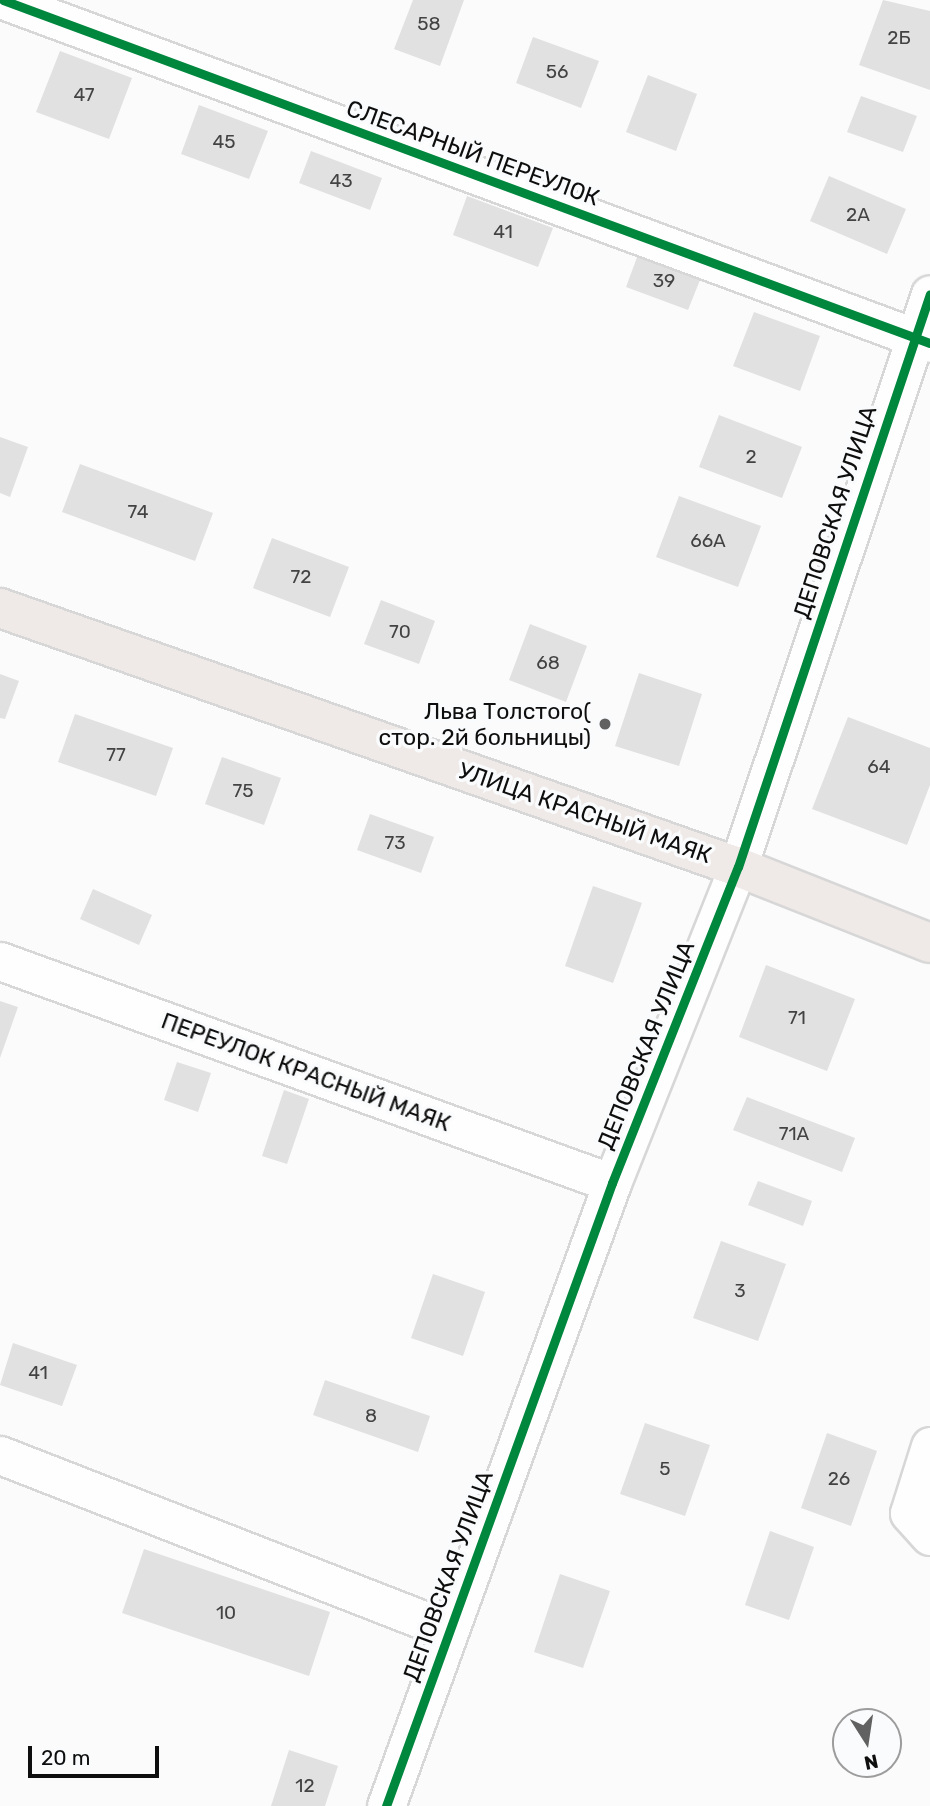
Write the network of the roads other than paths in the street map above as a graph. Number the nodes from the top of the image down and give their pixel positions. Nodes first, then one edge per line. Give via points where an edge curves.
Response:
1 (3, 0) edge
2 (930, 294) edge
3 (922, 340) edge
4 (0, 608) edge
5 (738, 867) junction
6 (930, 943) edge
7 (0, 961) edge
8 (612, 1183) junction
9 (930, 1446) edge
10 (0, 1455) edge
11 (930, 1536) edge
12 (448, 1630) junction
13 (386, 1806) edge

1 - 3 street, СЛЕСАРНЫЙ ПЕРЕУЛОК
2 - 3 street, ДЕПОВСКАЯ УЛИЦА
3 - 5 street, ДЕПОВСКАЯ УЛИЦА
4 - 5 main road, УЛИЦА КРАСНЫЙ МАЯК
5 - 6 main road, УЛИЦА КРАСНЫЙ МАЯК
5 - 8 street, ДЕПОВСКАЯ УЛИЦА
7 - 8 street, ПЕРЕУЛОК КРАСНЫЙ МАЯК
8 - 12 street, ДЕПОВСКАЯ УЛИЦА
9 - 11 street via 909,1513
10 - 12 street
12 - 13 street, ДЕПОВСКАЯ УЛИЦА

